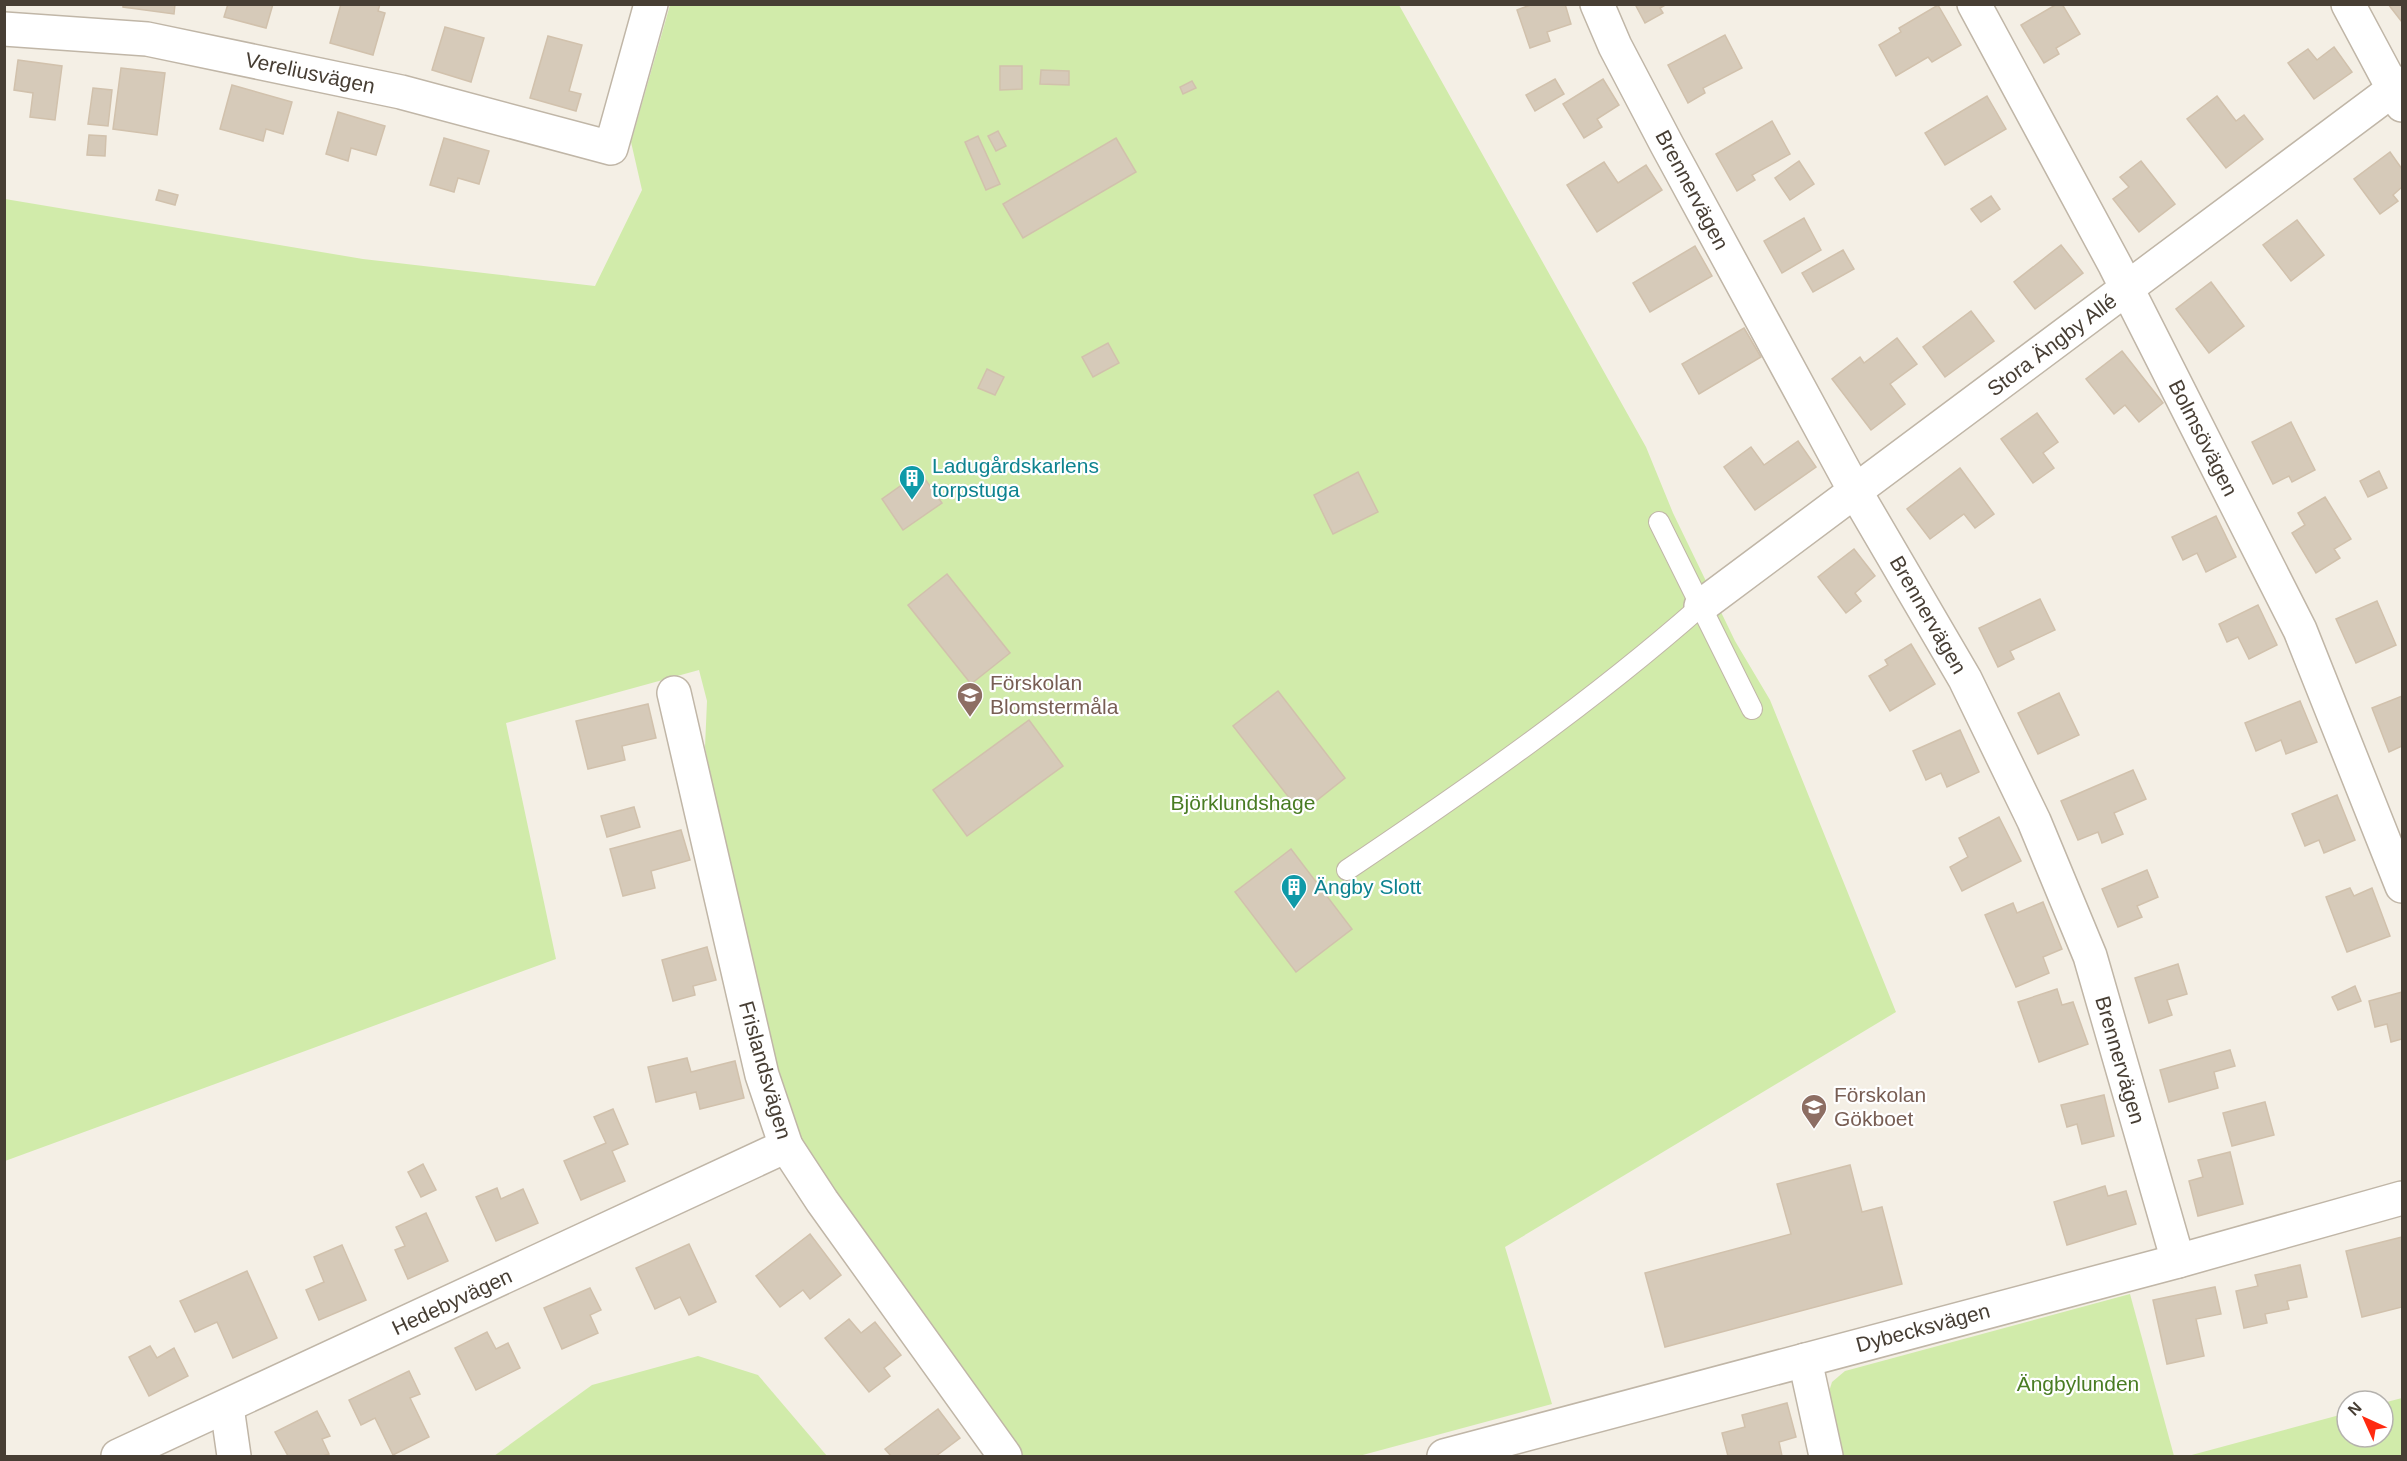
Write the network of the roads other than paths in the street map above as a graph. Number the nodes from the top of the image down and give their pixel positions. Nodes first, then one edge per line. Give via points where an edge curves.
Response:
1 (651, 4) edge
2 (1597, 4) edge
3 (1974, 4) edge
4 (2348, 4) edge
5 (4, 29) edge
6 (2400, 92) edge
7 (2127, 288) junction
8 (1855, 491) junction
9 (1659, 522) dead end
10 (1701, 606) junction
11 (675, 693) dead end
12 (1752, 709) dead end
13 (1347, 870) dead end
14 (2403, 886) edge
15 (786, 1146) junction
16 (2403, 1198) edge
17 (2178, 1261) junction
18 (1805, 1360) junction
19 (227, 1407) junction
20 (118, 1456) edge
21 (234, 1456) edge
22 (1005, 1456) edge
23 (1444, 1456) edge
24 (1826, 1456) edge

1 - 5 street, Vereliusvägen via 611,148 401,92 147,39
2 - 8 street, Brennervägen via 1667,145
3 - 7 street, Bolmsövägen
4 - 6 street
6 - 7 street, Stora Ängby Allé
7 - 8 street, Stora Ängby Allé
7 - 14 street, Bolmsövägen via 2300,630
8 - 10 street, Stora Ängby Allé
8 - 17 street, Brennervägen via 1965,679 2034,820 2090,957
9 - 10 lane
10 - 12 lane
10 - 13 lane via 1631,668
11 - 15 street, Frislandsvägen via 762,1075
15 - 19 street, Hedebyvägen
15 - 22 street, Frislandsvägen
16 - 17 street, Dybecksvägen
17 - 18 street, Dybecksvägen
18 - 23 street, Dybecksvägen
18 - 24 street
19 - 20 street, Hedebyvägen
19 - 21 street

